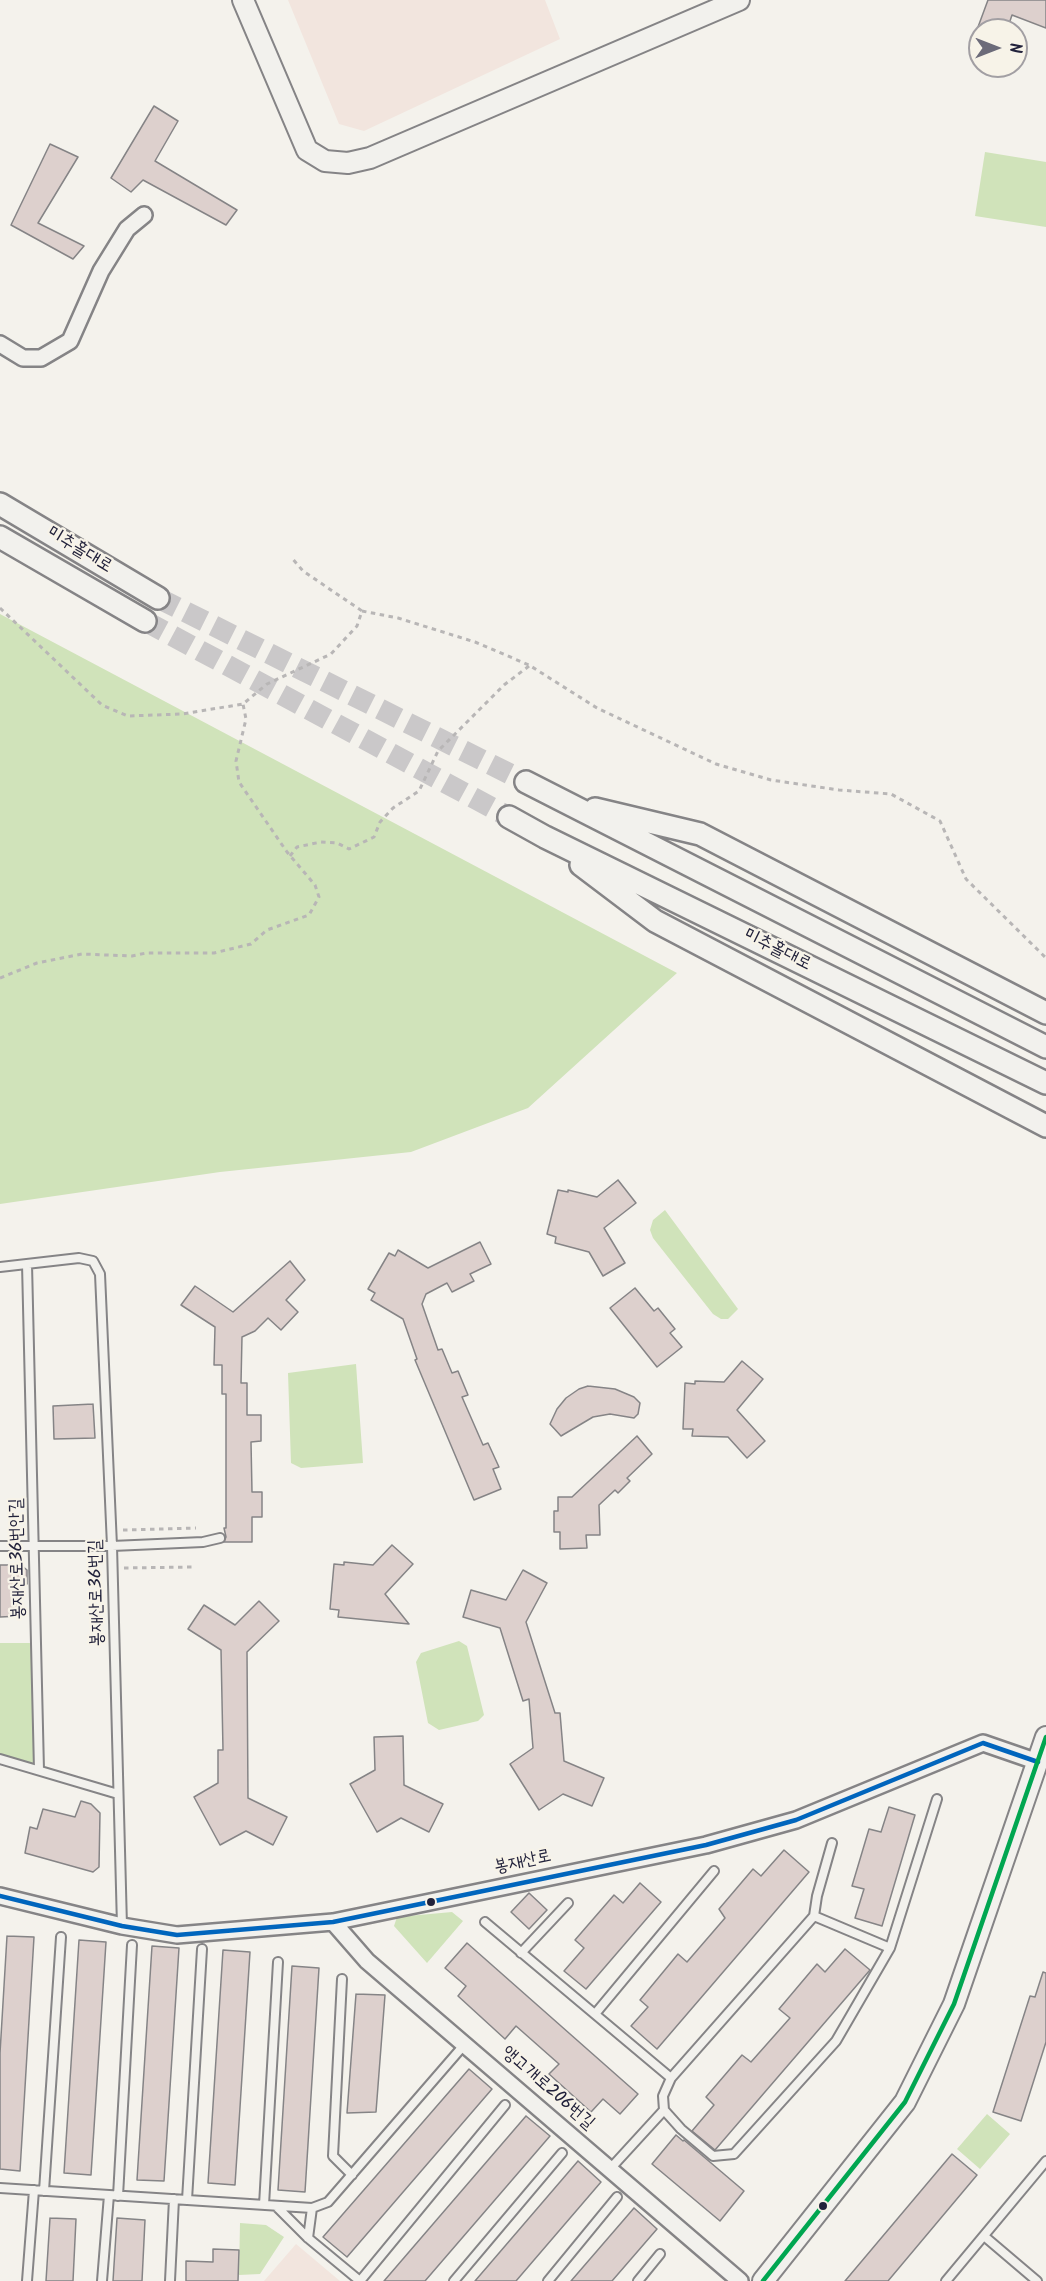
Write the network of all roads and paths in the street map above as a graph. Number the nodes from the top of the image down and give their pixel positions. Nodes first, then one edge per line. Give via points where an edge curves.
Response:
1 (243, 0) edge
2 (739, 0) edge
3 (144, 215) dead end
4 (0, 344) edge
5 (0, 504) edge
6 (0, 537) edge
7 (291, 557) dead end
8 (158, 598) tunnel mouth
9 (0, 608) edge
10 (362, 611) junction
11 (145, 621) tunnel mouth
12 (529, 665) junction
13 (243, 704) junction
14 (526, 783) tunnel mouth
15 (559, 800) junction
16 (509, 817) tunnel mouth
17 (545, 837) junction
18 (290, 856) junction
19 (1046, 958) edge
20 (0, 978) edge
21 (1046, 1013) edge
22 (1046, 1047) edge
23 (1046, 1083) edge
24 (1046, 1126) edge
25 (27, 1264) junction
26 (0, 1267) edge
27 (196, 1528) dead end
28 (112, 1530) junction
29 (220, 1538) dead end
30 (0, 1545) edge
31 (34, 1546) junction
32 (112, 1546) junction
33 (194, 1567) dead end
34 (113, 1568) junction
35 (1046, 1737) edge
36 (0, 1759) edge
37 (1042, 1763) edge
38 (39, 1770) junction
39 (118, 1794) junction
40 (937, 1799) dead end
41 (832, 1843) dead end
42 (714, 1871) dead end
43 (0, 1896) edge
44 (568, 1903) dead end
45 (814, 1916) junction
46 (333, 1922) junction
47 (485, 1922) dead end
48 (122, 1926) junction
49 (61, 1937) dead end
50 (132, 1946) dead end
51 (890, 1948) junction
52 (202, 1949) dead end
53 (521, 1953) junction
54 (278, 1962) dead end
55 (342, 1979) dead end
56 (595, 2014) junction
57 (464, 2044) junction
58 (671, 2078) junction
59 (505, 2105) dead end
60 (664, 2109) junction
61 (562, 2153) dead end
62 (1046, 2161) edge
63 (610, 2169) junction
64 (352, 2175) junction
65 (0, 2188) edge
66 (34, 2190) junction
67 (44, 2191) junction
68 (113, 2195) junction
69 (617, 2197) dead end
70 (174, 2199) junction
71 (188, 2200) junction
72 (264, 2205) junction
73 (276, 2206) junction
74 (312, 2208) junction
75 (984, 2236) junction
76 (308, 2238) junction
77 (660, 2254) dead end
78 (27, 2281) edge
79 (102, 2281) edge
80 (170, 2281) edge
81 (360, 2281) edge
82 (454, 2281) edge
83 (548, 2281) edge
84 (638, 2281) edge
85 (740, 2281) edge
86 (763, 2281) edge
87 (946, 2281) edge
88 (1037, 2281) edge

1 - 2 street via 307,150 325,161 348,163 370,158
3 - 4 street via 127,230 101,271 70,341 41,358 23,358
5 - 8 main road, 미추홀대로
6 - 11 main road, 미추홀대로
7 - 10 path via 303,571
9 - 13 path via 102,705 128,716 182,714
10 - 12 path via 475,642
10 - 13 path via 357,626 331,654 267,684
12 - 18 path via 438,751 419,791 393,808 380,822 374,837 349,849 321,842 297,847
12 - 19 path via 597,708 716,764 771,780 891,794 940,821 966,879
13 - 18 path via 246,719 236,761 239,782
14 - 15 main road, 미추홀대로
15 - 21 main road via 700,834
15 - 22 main road, 미추홀대로
16 - 17 main road, 미추홀대로
17 - 23 main road, 미추홀대로
17 - 24 main road via 655,921
18 - 20 path via 315,885 319,897 309,915 267,930 251,944 214,953 82,954 38,963
25 - 26 lane
25 - 28 lane, 봉재산로36번길 via 79,1258 93,1261 100,1274
25 - 31 lane, 봉재산로36번안길
27 - 28 path
28 - 32 lane, 봉재산로36번길
29 - 32 lane
30 - 31 lane
31 - 32 lane
31 - 38 lane, 봉재산로36번안길
32 - 34 lane, 봉재산로36번길
33 - 34 path
34 - 39 lane, 봉재산로36번길
35 - 37 street
36 - 38 lane
37 - 46 street, 봉재산로 via 983,1743 796,1820 706,1845
37 - 86 street via 954,2004 905,2102
38 - 39 lane
39 - 48 lane, 봉재산로36번길
40 - 51 lane
41 - 45 lane
42 - 56 lane
43 - 48 street, 봉재산로
44 - 53 lane
45 - 51 lane
45 - 58 lane
46 - 48 street, 봉재산로 via 177,1935
46 - 57 street, 앵고개로206번길 via 367,1961
47 - 53 lane
49 - 67 lane
50 - 68 lane
51 - 60 lane via 836,2041 734,2154 713,2156
52 - 71 lane
53 - 56 lane
54 - 72 lane
55 - 64 lane via 333,2156
56 - 58 lane
57 - 63 street, 앵고개로206번길
57 - 64 lane
58 - 60 lane via 663,2096
59 - 81 lane
60 - 63 lane
61 - 82 lane
62 - 75 lane
63 - 85 street, 앵고개로206번길
64 - 74 lane via 328,2202
65 - 66 lane
66 - 67 lane
66 - 78 lane
67 - 68 lane
68 - 70 lane
68 - 79 lane
69 - 83 lane
70 - 71 lane
70 - 80 lane
71 - 72 lane
72 - 73 lane
73 - 74 lane
73 - 76 lane
74 - 76 lane
75 - 87 lane
75 - 88 lane
76 - 81 lane
77 - 84 lane

